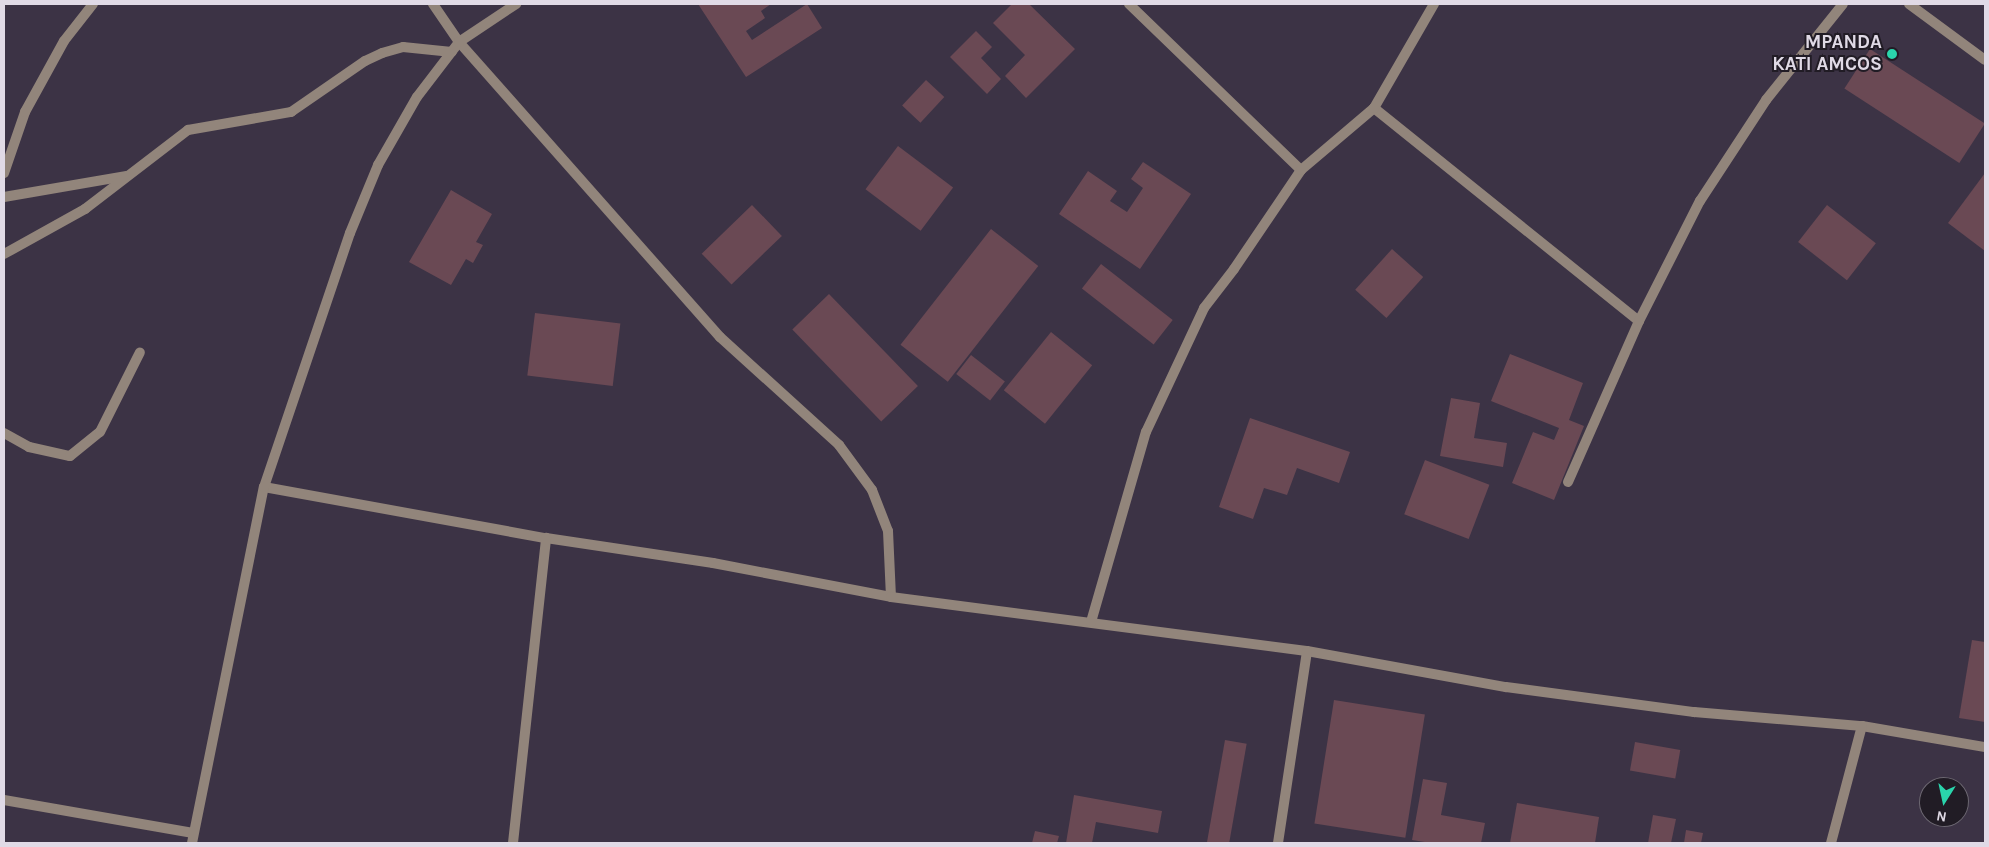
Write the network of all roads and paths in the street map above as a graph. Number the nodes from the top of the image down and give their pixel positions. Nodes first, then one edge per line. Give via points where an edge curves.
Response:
1 (93, 4) edge
2 (433, 4) edge
3 (516, 4) edge
4 (1129, 4) edge
5 (1434, 4) edge
6 (1843, 4) edge
7 (1909, 4) edge
8 (459, 42) junction
9 (452, 52) junction
10 (1985, 60) edge
11 (1374, 108) junction
12 (1301, 170) junction
13 (4, 173) edge
14 (126, 175) junction
15 (4, 197) edge
16 (4, 254) edge
17 (1639, 321) junction
18 (140, 352) dead end
19 (4, 433) edge
20 (1568, 482) dead end
21 (264, 487) junction
22 (546, 538) junction
23 (891, 597) junction
24 (1091, 622) junction
25 (1307, 651) junction
26 (1862, 726) junction
27 (1985, 747) edge
28 (4, 800) edge
29 (193, 838) edge
30 (513, 843) edge
31 (1278, 843) edge
32 (1831, 843) edge

1 - 13 street via 64,41 25,112
2 - 8 street
3 - 8 street
4 - 12 street
5 - 11 street
6 - 17 street via 1766,100 1700,201
7 - 10 street
8 - 9 street
8 - 23 street via 720,337 839,445 872,490 888,531
9 - 14 street via 403,47 382,53 365,61 291,112 188,130
9 - 21 street via 417,97 378,165 350,233
11 - 12 street
11 - 17 street
12 - 24 street via 1204,308 1146,432
14 - 15 street
14 - 16 street via 85,209
17 - 20 street
18 - 19 street via 100,432 70,456 29,447
21 - 22 street
21 - 29 street
22 - 23 street via 713,563
22 - 30 street
23 - 24 street
24 - 25 street
25 - 26 street via 1516,689 1694,712
25 - 31 street
26 - 27 street
26 - 32 street
28 - 29 street

